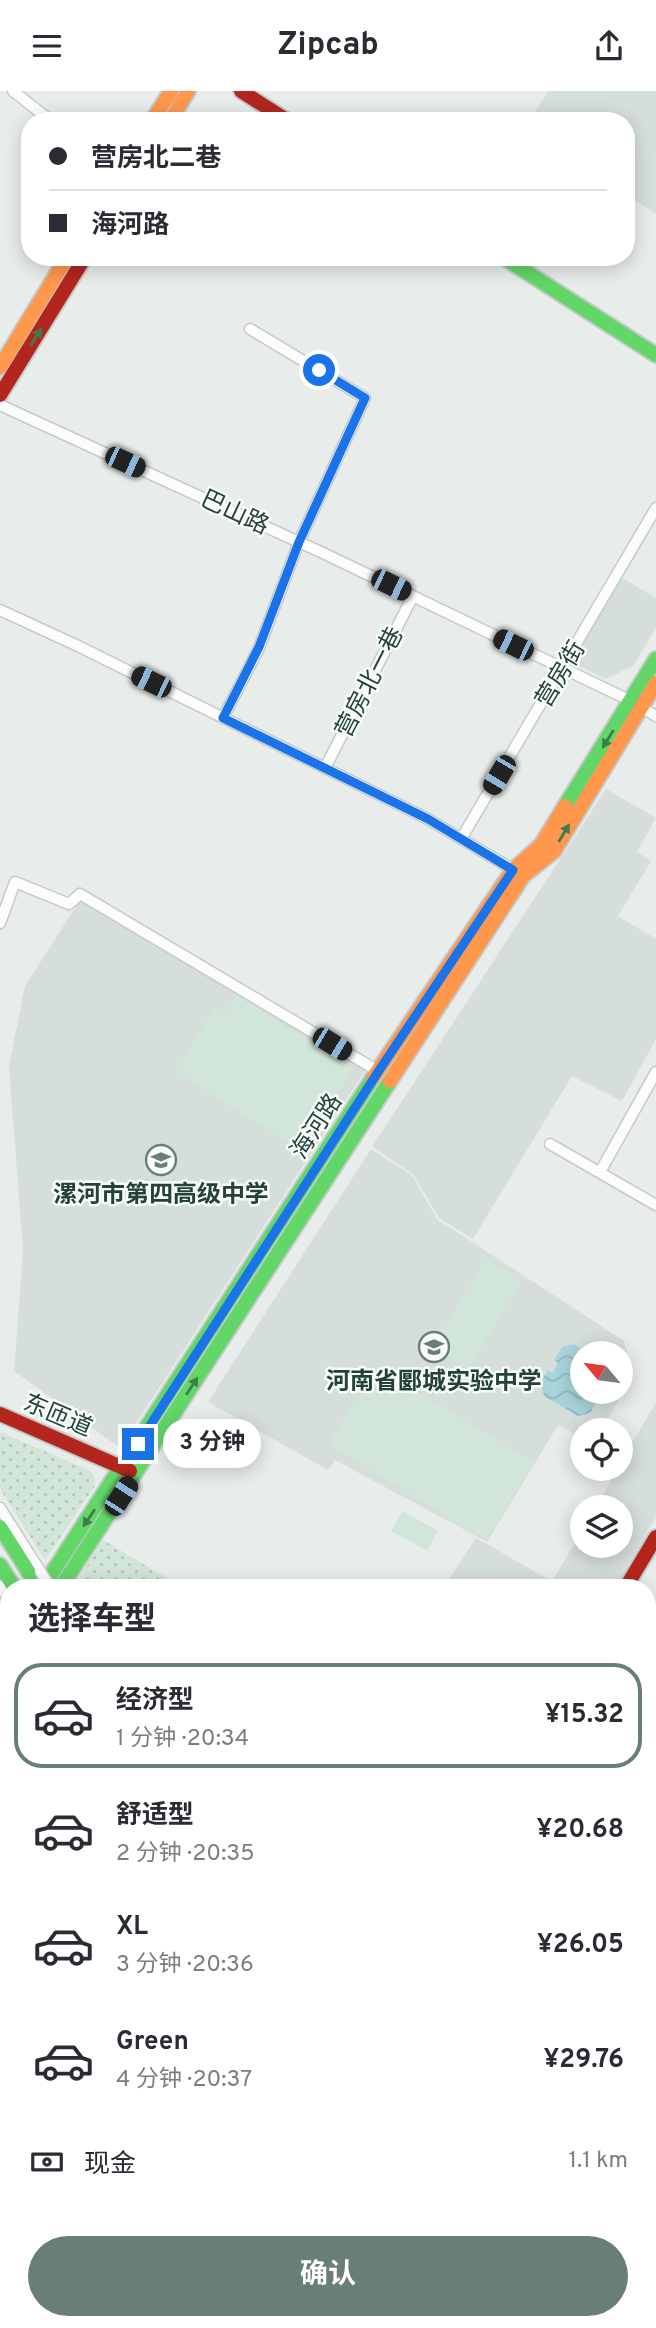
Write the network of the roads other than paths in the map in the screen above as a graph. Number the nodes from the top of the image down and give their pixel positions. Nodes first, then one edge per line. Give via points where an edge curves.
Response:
1 (13, 91) edge
2 (171, 91) edge
3 (188, 91) edge
4 (241, 91) edge
5 (40, 112) edge
6 (158, 112) edge
7 (175, 112) edge
8 (274, 112) edge
9 (62, 266) edge
10 (79, 266) edge
11 (516, 266) edge
12 (250, 329) dead end
13 (656, 355) edge
14 (0, 367) edge
15 (0, 395) edge
16 (0, 405) edge
17 (656, 508) edge
18 (299, 542) junction
19 (413, 596) junction
20 (0, 610) edge
21 (656, 659) edge
22 (563, 669) junction
23 (656, 683) edge
24 (636, 705) junction
25 (656, 716) edge
26 (223, 718) junction
27 (325, 768) junction
28 (461, 839) junction
29 (518, 873) junction
30 (0, 923) edge
31 (378, 1072) junction
32 (656, 1072) edge
33 (550, 1144) dead end
34 (600, 1172) junction
35 (656, 1205) edge
36 (0, 1414) edge
37 (129, 1470) junction
38 (0, 1508) edge
39 (0, 1527) edge
40 (656, 1537) edge
41 (37, 1579) edge
42 (37, 1579) edge
43 (40, 1579) edge
44 (66, 1579) edge
45 (631, 1579) edge

1 - 5 street
2 - 6 main road
3 - 7 main road
4 - 8 main road
9 - 14 main road
15 -> 10 main road
11 - 13 main road
12 - 18 street via 365,398
16 - 18 street, 巴山路
17 - 22 street, 营房街
18 - 19 street, 巴山路
18 - 26 street via 259,647
19 - 22 street, 巴山路
19 - 27 street, 营房北一巷
20 - 26 street
21 - 24 main road, 海河路
22 - 24 street, 巴山路
22 - 28 street, 营房街
23 - 24 main road, 海河路
24 - 25 street, 巴山路
24 - 29 main road, 海河路
26 - 27 street
27 - 28 street
28 - 29 street
29 - 31 main road, 海河路
37 -> 29 main road, 海河路
30 - 31 street via 15,882 69,904 80,894
31 - 37 main road, 海河路
32 - 34 street
33 - 34 street
34 - 35 street
36 - 37 main road, 东匝道
37 -> 43 main road, 海河路
37 - 44 main road, 海河路
38 - 41 street
39 - 42 main road
40 - 45 main road

